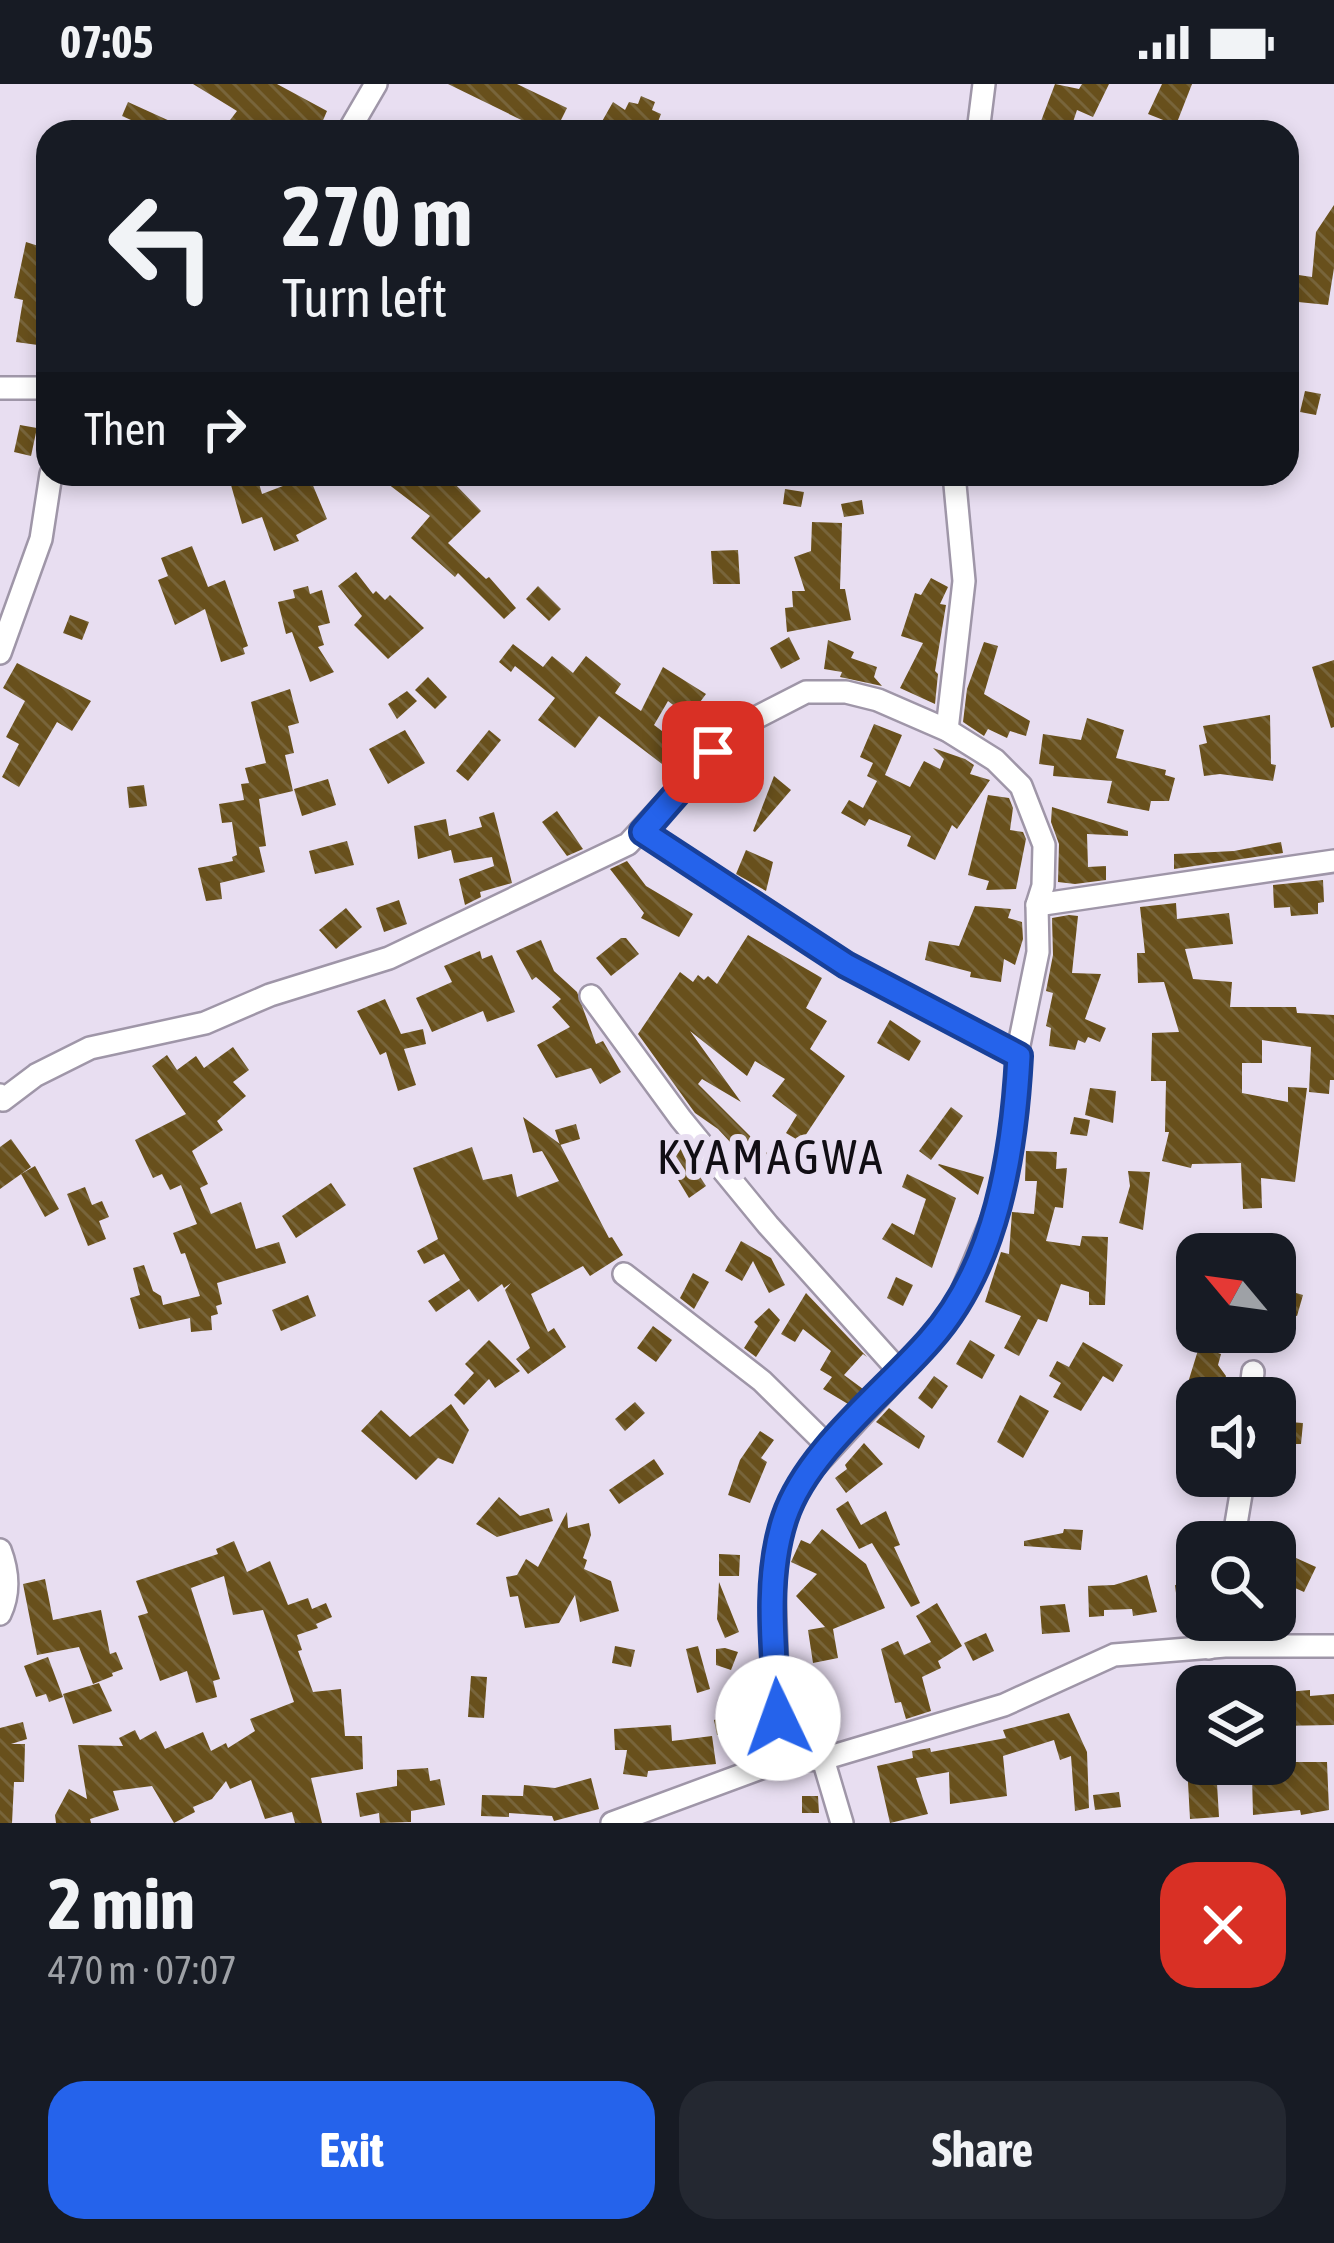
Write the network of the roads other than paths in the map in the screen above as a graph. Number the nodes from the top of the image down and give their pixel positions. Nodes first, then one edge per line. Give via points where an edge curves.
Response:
1 (376, 84) edge
2 (984, 84) edge
3 (355, 120) edge
4 (980, 120) edge
5 (0, 388) edge
6 (36, 388) edge
7 (48, 486) edge
8 (955, 486) edge
9 (0, 653) edge
10 (946, 730) junction
11 (643, 832) junction
12 (1334, 861) edge
13 (1037, 905) junction
14 (591, 996) dead end
15 (1019, 1056) junction
16 (1, 1099) edge
17 (624, 1274) dead end
18 (900, 1372) junction
19 (1253, 1372) dead end
20 (1252, 1377) edge
21 (830, 1448) junction
22 (0, 1550) edge
23 (0, 1614) edge
24 (1210, 1641) edge
25 (1334, 1646) edge
26 (1209, 1648) junction
27 (823, 1759) junction
28 (780, 1761) junction
29 (612, 1823) edge
30 (842, 1823) edge

1 - 3 street
2 - 4 street
5 - 6 street
7 - 9 street via 41,538
8 - 10 street via 964,581
10 - 11 street via 878,700 806,692 734,729
10 - 13 street via 1021,786 1044,845
11 - 15 street via 846,965
11 - 16 street via 389,958 206,1023 90,1048
12 - 13 street
13 - 15 street via 1038,952
14 - 18 street via 695,1137
15 - 18 street via 1002,1195 984,1246 934,1337
17 - 21 street via 762,1381
18 - 21 street
19 - 20 street
21 - 28 street via 803,1479 776,1555
22 - 23 street via 7,1595
24 - 26 street
25 - 26 street
26 - 27 street via 1114,1655 1004,1705
27 - 28 street
27 - 30 street
28 - 29 street

